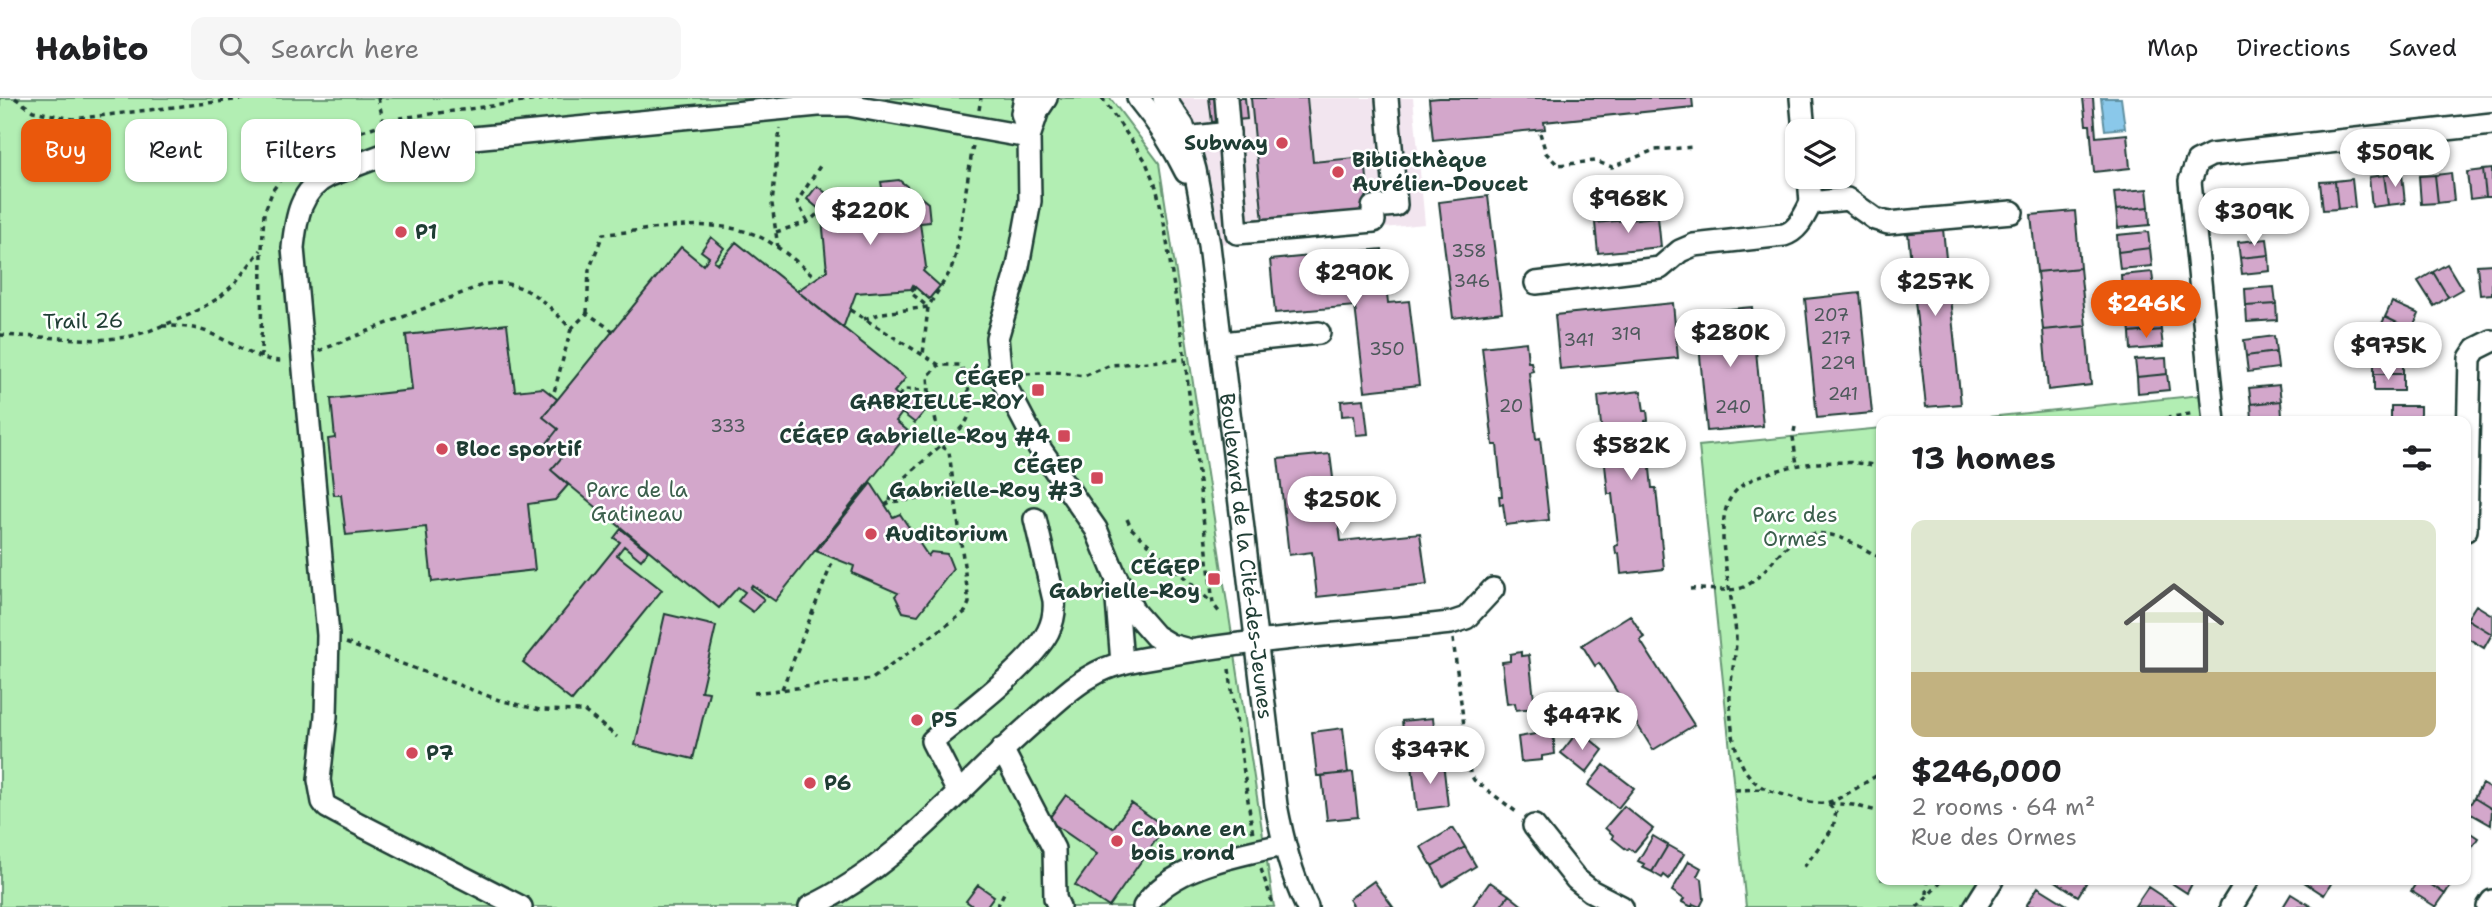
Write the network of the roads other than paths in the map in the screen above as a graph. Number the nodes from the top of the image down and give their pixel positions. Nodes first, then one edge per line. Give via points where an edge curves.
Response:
1 (1025, 98) edge
2 (1046, 98) edge
3 (1138, 98) edge
4 (1164, 98) edge
5 (1177, 98) edge
6 (1226, 98) edge
7 (1387, 98) edge
8 (1801, 98) edge
9 (1803, 119) edge
10 (2492, 124) edge
11 (1185, 132) junction
12 (1229, 133) junction
13 (1029, 137) junction
14 (1810, 189) edge
15 (1811, 203) junction
16 (1201, 210) junction
17 (2012, 212) dead end
18 (1236, 214) junction
19 (1536, 283) dead end
20 (1319, 333) dead end
21 (2492, 341) edge
22 (1222, 343) junction
23 (2213, 416) edge
24 (2469, 416) edge
25 (1035, 519) dead end
26 (1115, 575) junction
27 (1493, 589) dead end
28 (1255, 643) junction
29 (1191, 651) junction
30 (1122, 663) junction
31 (1002, 748) junction
32 (958, 792) junction
33 (1534, 826) road end
34 (1283, 845) junction
35 (1989, 885) edge
36 (2245, 885) edge
37 (2492, 901) edge
38 (521, 907) edge
39 (810, 907) edge
40 (1059, 907) edge
41 (1144, 907) edge
42 (1307, 907) edge
43 (1622, 907) edge
44 (1975, 907) edge
45 (2231, 907) edge
46 (2488, 907) edge

1 - 13 street via 1022,113
2 - 13 street
3 - 16 street, Boulevard de la Cité-des-Jeunes via 1177,153
4 - 11 street, Boulevard de la Cité-des-Jeunes
5 - 11 street
6 - 12 street
7 - 18 street via 1396,205 1373,207 1374,221 1237,233
8 - 9 street
10 - 23 street via 2211,155 2197,162 2190,181
11 - 12 street
11 - 16 street, Boulevard de la Cité-des-Jeunes
12 - 18 street
13 - 26 street via 1030,201 1018,266 997,338 1001,377 1034,440 1096,529
13 - 38 street via 848,105 778,108 431,142 320,180 308,191 294,237 328,635 326,716 319,765 323,802
14 - 15 street
15 - 17 street via 1847,200 1888,223
15 - 19 street via 1799,225 1784,235 1694,246 1660,268
16 - 18 street
16 - 22 street, Boulevard de la Cité-des-Jeunes
20 - 22 street
21 - 24 street via 2470,358
22 - 28 street, Boulevard de la Cité-des-Jeunes
25 - 32 street via 1054,600 1051,626 1035,650 932,741
26 - 29 street via 1149,630 1170,645
26 - 30 street
27 - 28 street via 1466,618 1451,623
28 - 29 street
28 - 34 street, Boulevard de la Cité-des-Jeunes
29 - 30 street
30 - 31 street via 1077,684
31 - 32 street
31 - 40 street via 1054,849
32 - 39 street via 881,862
33 - 43 street via 1576,879
34 - 41 street via 1180,875 1155,892
34 - 42 street, Boulevard de la Cité-des-Jeunes
35 - 44 street
36 - 45 street
37 - 46 street

